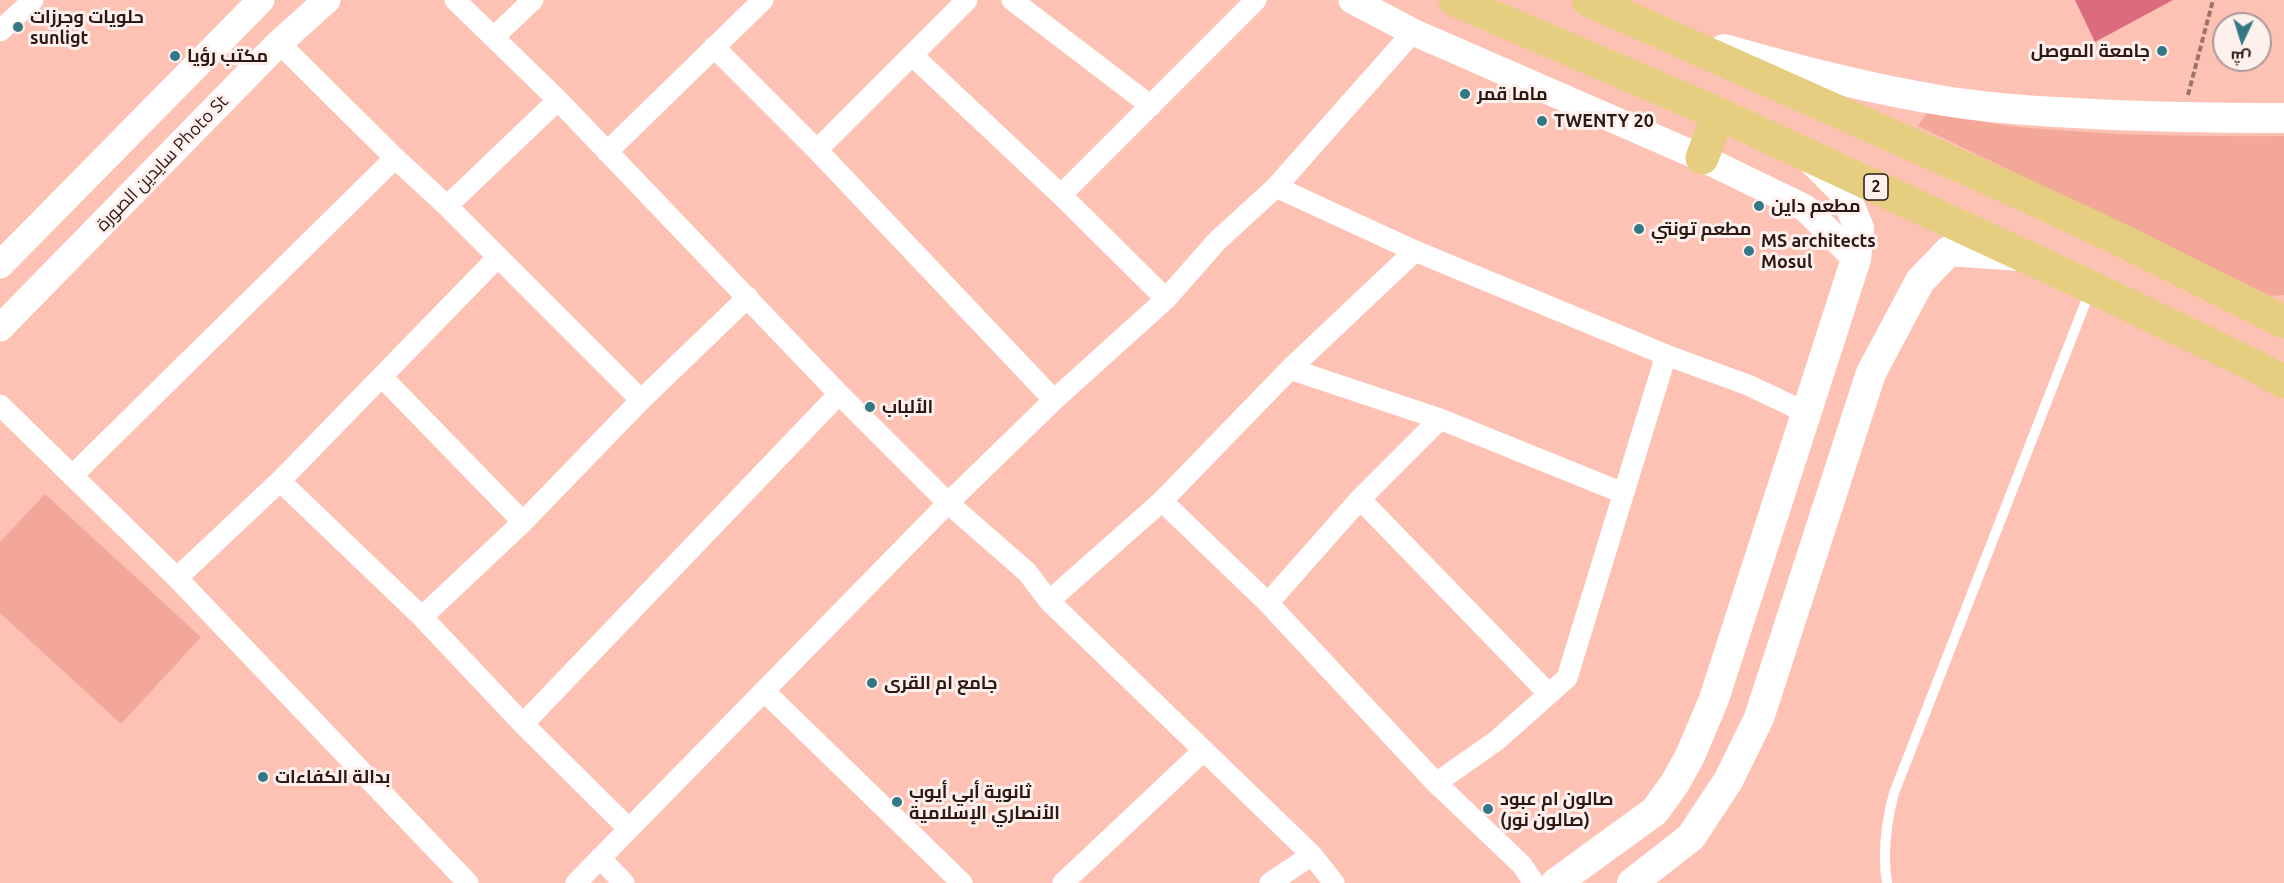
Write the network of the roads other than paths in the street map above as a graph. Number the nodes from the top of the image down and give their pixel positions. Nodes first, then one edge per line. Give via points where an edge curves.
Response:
1 (33, 0) edge
2 (327, 0) edge
3 (455, 0) edge
4 (533, 0) edge
5 (763, 0) edge
6 (967, 0) edge
7 (1012, 0) edge
8 (1256, 0) edge
9 (1352, 0) edge
10 (1455, 0) edge
11 (1588, 0) edge
12 (249, 4) edge
13 (1650, 26) junction
14 (0, 31) edge
15 (1413, 32) junction
16 (495, 36) junction
17 (279, 44) junction
18 (714, 47) junction
19 (912, 55) junction
20 (558, 100) junction
21 (1151, 106) junction
22 (1719, 114) junction
23 (2284, 118) edge
24 (817, 150) junction
25 (607, 152) junction
26 (1805, 153) junction
27 (395, 158) junction
28 (1702, 158) junction
29 (1276, 187) junction
30 (1061, 195) junction
31 (447, 206) junction
32 (1415, 251) junction
33 (2023, 256) junction
34 (498, 257) junction
35 (1856, 259) junction
36 (0, 266) edge
37 (2091, 287) junction
38 (748, 297) junction
39 (1166, 299) junction
40 (2284, 322) edge
41 (0, 328) edge
42 (1666, 355) junction
43 (1290, 369) junction
44 (382, 377) junction
45 (2284, 382) edge
46 (840, 394) junction
47 (641, 400) junction
48 (1054, 400) junction
49 (0, 405) edge
50 (1805, 412) junction
51 (1440, 419) junction
52 (72, 476) junction
53 (280, 482) junction
54 (1623, 493) junction
55 (1360, 499) junction
56 (1161, 501) junction
57 (948, 503) junction
58 (523, 522) junction
59 (177, 578) junction
60 (1049, 601) junction
61 (1268, 603) junction
62 (422, 617) junction
63 (764, 691) junction
64 (1549, 694) junction
65 (523, 724) junction
66 (1203, 751) junction
67 (1690, 756) junction
68 (1728, 782) junction
69 (1436, 783) junction
70 (629, 829) junction
71 (1312, 855) junction
72 (600, 858) junction
73 (468, 883) edge
74 (576, 883) edge
75 (624, 883) edge
76 (962, 883) edge
77 (1063, 883) edge
78 (1270, 883) edge
79 (1334, 883) edge
80 (1534, 883) edge
81 (1556, 883) edge
82 (1632, 883) edge
83 (1887, 883) edge

1 - 14 street
2 - 17 street, سايدين الصورة Photo St
3 - 16 street
4 - 16 street
5 - 18 street
6 - 19 street
7 - 21 street
8 - 21 street
9 - 15 street
10 - 22 highway, 2
11 - 13 highway
12 - 36 street
13 - 23 main road via 1783,66 1945,101 2022,110 2180,118
13 - 40 highway via 2123,241
15 - 28 street
15 - 29 street
16 - 20 street
17 - 27 street
17 - 41 street, سايدين الصورة Photo St
18 - 24 street
18 - 25 street
19 - 24 street
19 - 30 street
20 - 25 street
20 - 31 street
21 - 30 street
22 - 26 highway, 2
22 - 28 highway
24 - 48 street
25 - 38 street
26 - 33 highway, 2
26 - 35 main road via 1845,192 1859,228
27 - 31 street
27 - 52 street
28 - 35 street via 1804,208
29 - 32 street
29 - 39 street via 1217,241
30 - 39 street
31 - 34 street
32 - 42 street
32 - 43 street
33 - 37 highway, 2
33 - 68 main road via 1949,251 1920,280 1871,373 1759,718
34 - 44 street
34 - 47 street
35 - 50 main road
37 - 45 highway, 2
37 - 83 lane via 1894,793 1885,832
38 - 46 street
38 - 47 street
39 - 48 street
42 - 50 street via 1748,385
42 - 54 street
43 - 51 street
43 - 56 street
44 - 53 street
44 - 58 street
46 - 57 street
46 - 65 street
47 - 58 street
48 - 57 street
49 - 52 street
50 - 67 main road via 1726,663
51 - 54 street
51 - 55 street
52 - 59 street
53 - 59 street
53 - 62 street
54 - 64 street via 1567,678
55 - 61 street
55 - 64 street
56 - 60 street
56 - 61 street
57 - 60 street via 1027,572
57 - 63 street
58 - 62 street
59 - 73 street
60 - 66 street
61 - 69 street
62 - 65 street
63 - 70 street
63 - 76 street
64 - 69 street via 1496,741
65 - 70 street
66 - 71 street
66 - 77 street
67 - 68 main road
67 - 81 main road via 1655,811
68 - 82 main road via 1691,837
69 - 80 street via 1522,865
70 - 72 street
71 - 78 street
71 - 79 street
72 - 74 street
72 - 75 street

